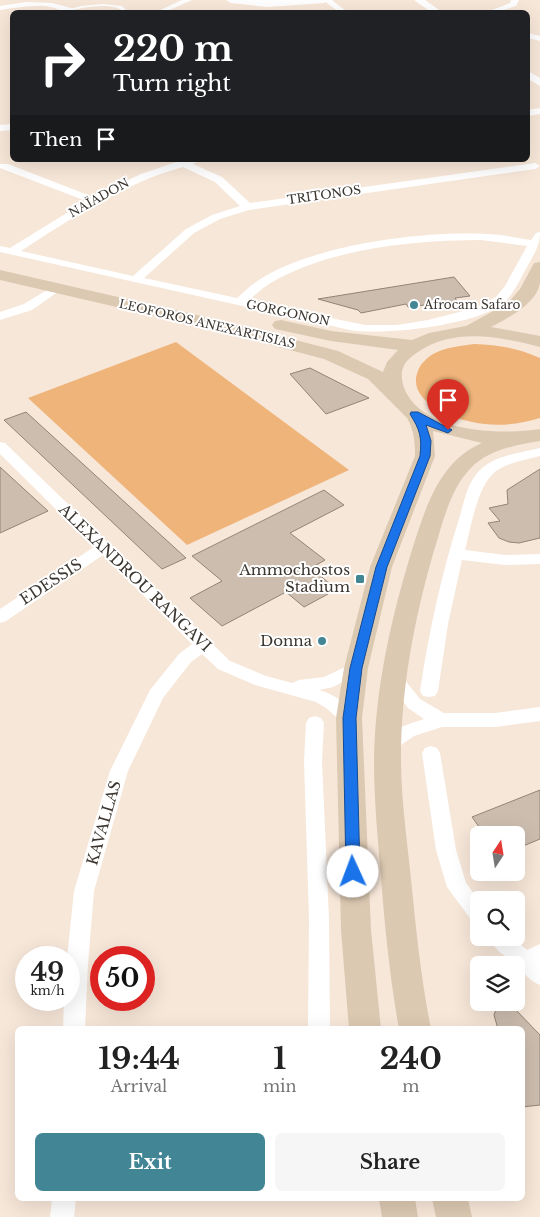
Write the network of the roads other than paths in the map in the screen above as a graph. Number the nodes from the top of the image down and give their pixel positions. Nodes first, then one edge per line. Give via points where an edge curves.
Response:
1 (188, 0) edge
2 (231, 0) edge
3 (326, 0) edge
4 (419, 0) edge
5 (515, 0) edge
6 (0, 8) edge
7 (66, 10) edge
8 (71, 10) edge
9 (124, 10) edge
10 (165, 10) edge
11 (340, 10) edge
12 (435, 10) edge
13 (496, 10) edge
14 (186, 162) edge
15 (182, 163) junction
16 (534, 165) edge
17 (4, 166) dead end
18 (92, 200) junction
19 (247, 207) junction
20 (537, 239) edge
21 (4, 253) edge
22 (540, 267) edge
23 (0, 275) edge
24 (136, 279) junction
25 (56, 289) junction
26 (239, 302) junction
27 (0, 316) edge
28 (471, 331) junction
29 (540, 342) edge
30 (413, 346) junction
31 (408, 408) junction
32 (540, 435) edge
33 (516, 439) junction
34 (0, 446) edge
35 (540, 452) edge
36 (104, 548) junction
37 (455, 554) junction
38 (540, 558) edge
39 (1, 614) edge
40 (203, 645) junction
41 (356, 668) junction
42 (394, 678) junction
43 (284, 686) junction
44 (429, 691) dead end
45 (540, 714) edge
46 (349, 718) junction
47 (442, 720) junction
48 (315, 723) dead end
49 (388, 745) junction
50 (431, 753) dead end
51 (470, 904) edge
52 (511, 946) edge
53 (535, 963) edge
54 (74, 1026) edge
55 (319, 1026) edge
56 (365, 1026) edge
57 (415, 1026) edge
58 (64, 1201) edge
59 (397, 1201) edge
60 (450, 1201) edge
61 (62, 1217) edge
62 (400, 1217) edge
63 (454, 1217) edge

1 - 10 street
2 - 3 street via 275,4
3 - 11 street
4 - 12 street
5 - 13 street via 513,4
6 - 7 street via 39,3 59,5
8 - 9 lane via 84,6 113,6
14 - 15 street, NAÏADON
15 - 18 street, NAÏADON via 128,182
15 - 19 street via 221,179
16 - 19 street, TRITONOS
17 - 18 street
18 - 21 street, NAÏADON
19 - 24 street, TRITONOS via 216,217 190,231
20 - 26 street via 466,237 417,241 340,254 272,277
20 - 26 street, GORGONON via 503,296 494,305 405,328 355,327
21 - 24 street, GORGONON
21 - 30 main road, LEOFOROS ANEXARTISIAS via 59,274 310,332
22 - 28 main road via 528,291 514,307
23 - 25 main road, LEOFOROS ANEXARTISIAS
24 - 26 street, GORGONON
25 - 27 street via 28,306
25 - 31 main road, LEOFOROS ANEXARTISIAS via 210,323 331,355 375,375
28 - 29 main road via 504,333
28 - 30 main road via 449,333
30 - 31 main road via 399,358 392,372 393,388
31 - 33 main road via 435,426 460,434
31 - 41 main road via 424,429 425,456 381,567
32 - 33 main road
33 - 42 main road via 472,457 448,488 430,528 418,568 402,629
34 - 36 street, ALEXANDROU RANGAVI
35 - 37 street via 501,462 484,474 478,482
36 - 39 street, EDESSIS
36 - 40 street, ALEXANDROU RANGAVI
37 - 38 street via 505,560
37 - 44 street
40 - 43 street, ALEXANDROU RANGAVI via 224,664 261,681
40 - 54 street, KAVALLAS via 185,658 156,695 119,771 84,891
41 - 43 street, ALEXANDROU RANGAVI via 327,684
41 - 46 main road
42 - 47 street via 410,702
42 - 49 main road
43 - 46 street, ALEXANDROU RANGAVI via 320,697
45 - 47 street via 495,720
46 - 56 main road via 356,930
47 - 49 street via 408,731
48 - 55 street
49 - 57 main road via 390,819 400,928
50 - 51 street via 446,850 457,887
52 - 53 street
58 - 61 street
59 - 62 main road
60 - 63 main road

